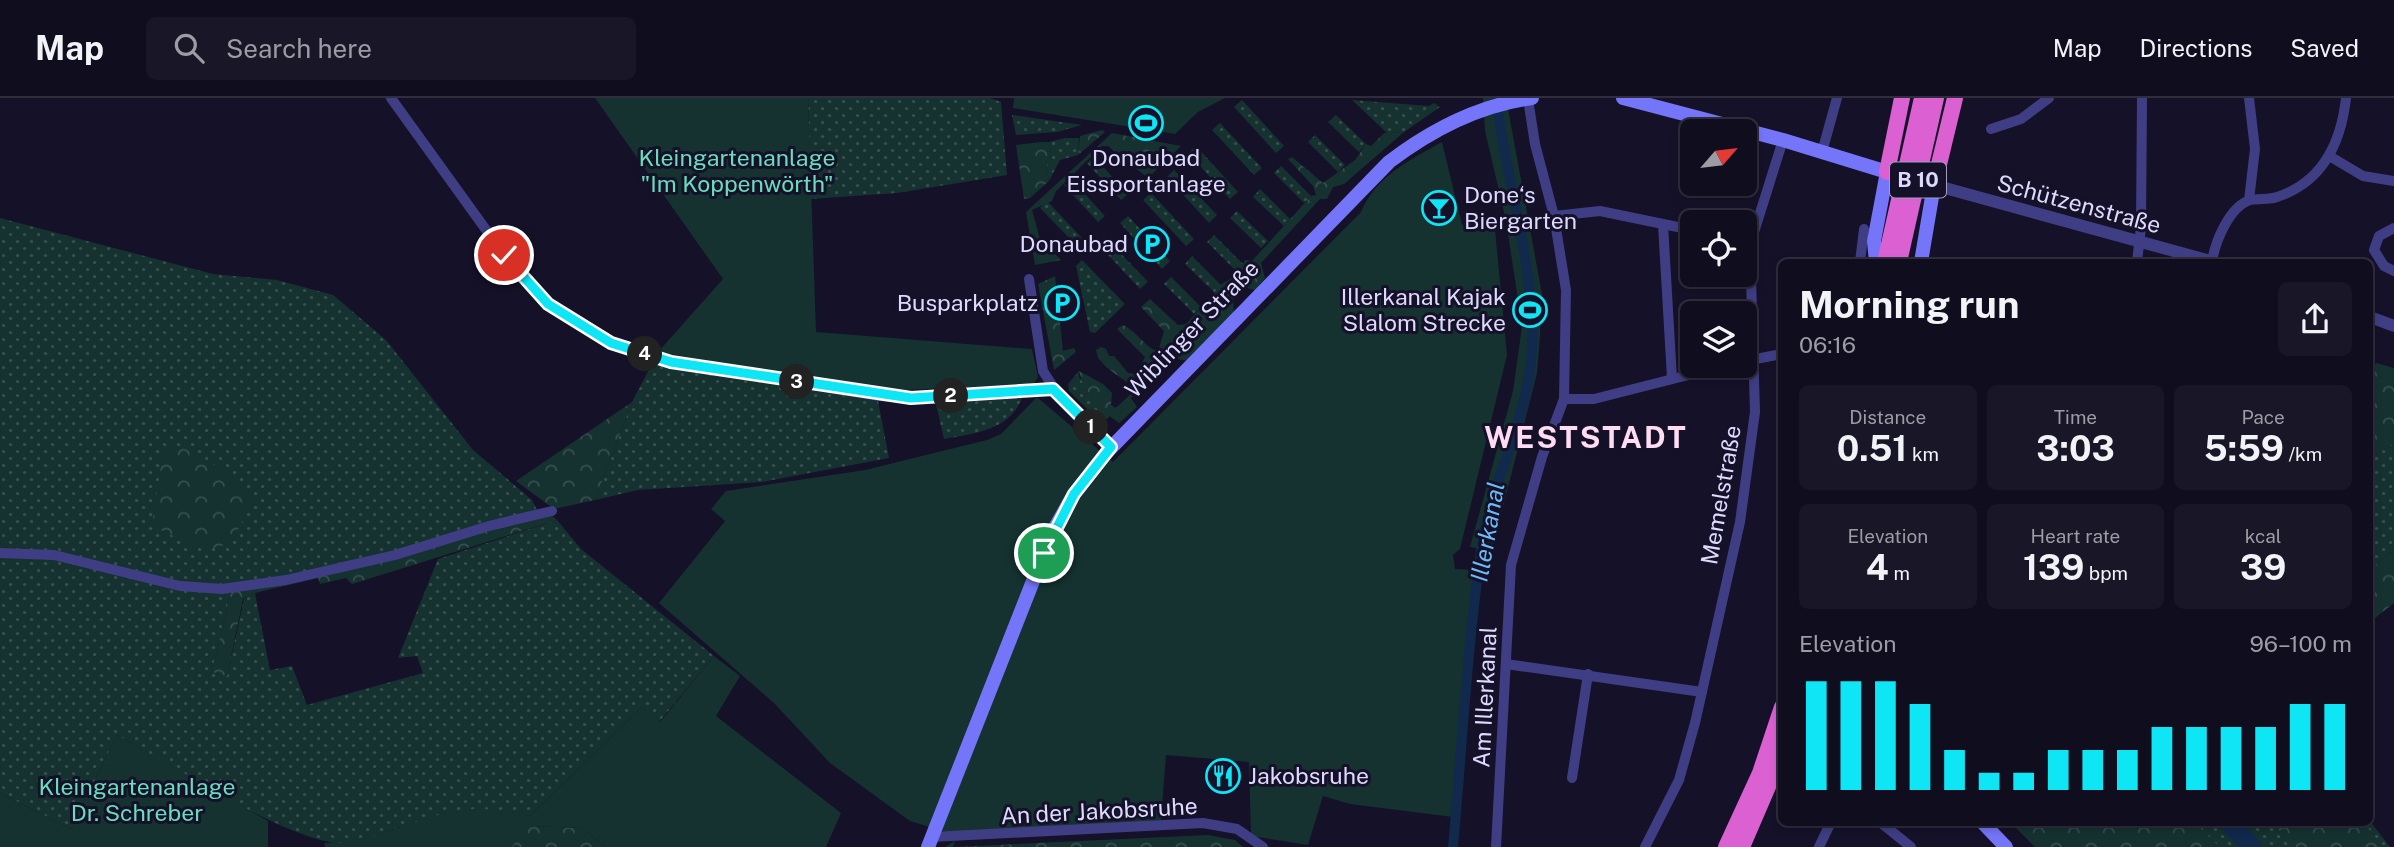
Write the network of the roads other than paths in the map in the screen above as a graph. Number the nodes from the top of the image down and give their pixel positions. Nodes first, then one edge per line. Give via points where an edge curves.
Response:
1 (391, 98) edge
2 (1623, 98) edge
3 (1837, 98) edge
4 (1902, 98) edge
5 (1922, 98) edge
6 (1936, 98) edge
7 (1955, 98) edge
8 (2049, 98) edge
9 (2141, 98) edge
10 (2249, 98) edge
11 (2346, 98) edge
12 (1525, 99) edge
13 (1991, 129) dead end
14 (1783, 140) junction
15 (1822, 152) junction
16 (2331, 157) junction
17 (1892, 173) junction
18 (2394, 181) edge
19 (1929, 184) junction
20 (2249, 200) junction
21 (1554, 216) junction
22 (1757, 217) edge
23 (1663, 225) junction
24 (1680, 228) edge
25 (2394, 228) edge
26 (1864, 229) dead end
27 (2140, 242) junction
28 (1860, 259) edge
29 (1876, 259) edge
30 (1886, 259) edge
31 (1900, 259) edge
32 (1921, 259) edge
33 (2137, 259) edge
34 (2202, 259) edge
35 (2214, 259) edge
36 (2394, 271) edge
37 (1029, 279) dead end
38 (2373, 318) edge
39 (2394, 326) edge
40 (1778, 355) edge
41 (1757, 359) edge
42 (1680, 376) edge
43 (1672, 378) junction
44 (1750, 378) edge
45 (1053, 389) junction
46 (1564, 399) junction
47 (1111, 447) junction
48 (552, 512) dead end
49 (0, 552) edge
50 (1506, 664) junction
51 (1587, 674) junction
52 (1702, 692) junction
53 (1778, 719) edge
54 (1778, 763) edge
55 (1572, 778) dead end
56 (1828, 826) edge
57 (1885, 826) edge
58 (1986, 826) edge
59 (930, 842) edge
60 (1263, 847) edge
61 (1496, 847) edge
62 (1645, 847) edge
63 (1726, 847) edge
64 (1742, 847) edge
65 (1819, 847) edge
66 (1911, 847) edge
67 (2006, 847) edge

1 - 45 street via 515,270 548,304 611,343 671,362 880,396
2 - 14 main road
3 - 15 street
4 - 17 highway
5 - 30 highway, B 10, bridge
6 - 31 highway, B 10, bridge
7 - 19 highway
8 - 13 street via 2021,119
9 - 27 street
10 - 20 street via 2255,149
11 - 16 street
12 - 21 street, Am Illerkanal
12 - 47 main road, Wiblinger Straße via 1480,111 1424,137 1376,174
14 - 15 main road
14 - 22 street, Memelstraße
15 - 17 main road
16 - 18 street via 2364,176
16 - 20 street via 2295,189 2276,198
17 - 29 main road via 1874,242
19 - 27 street, Schützenstraße
19 - 32 main road
20 - 35 street via 2224,227
21 - 23 street via 1600,211
21 - 46 street, Am Illerkanal via 1566,290
23 - 24 street
23 - 43 street
25 - 36 street via 2379,236 2374,250 2384,266
26 - 28 street
27 - 33 street
27 - 34 street, Schützenstraße
37 - 45 street via 1043,371
38 - 39 street
40 - 41 street
42 - 43 street
43 - 46 street via 1594,399
44 - 52 street, Memelstraße via 1751,459
45 - 47 street
46 - 50 street, Am Illerkanal via 1511,565
47 - 59 main road, Wiblinger Straße via 1074,494 1052,533
48 - 49 street via 396,555 222,589 180,586 62,556
50 - 51 street
50 - 61 street, Am Illerkanal
51 - 52 street
51 - 55 street
52 - 62 street, Memelstraße via 1679,780
53 - 63 highway via 1760,774
54 - 64 highway
56 - 65 street
57 - 66 street
58 - 67 main road
59 - 60 street, An der Jakobsruhe via 1203,823 1237,829

